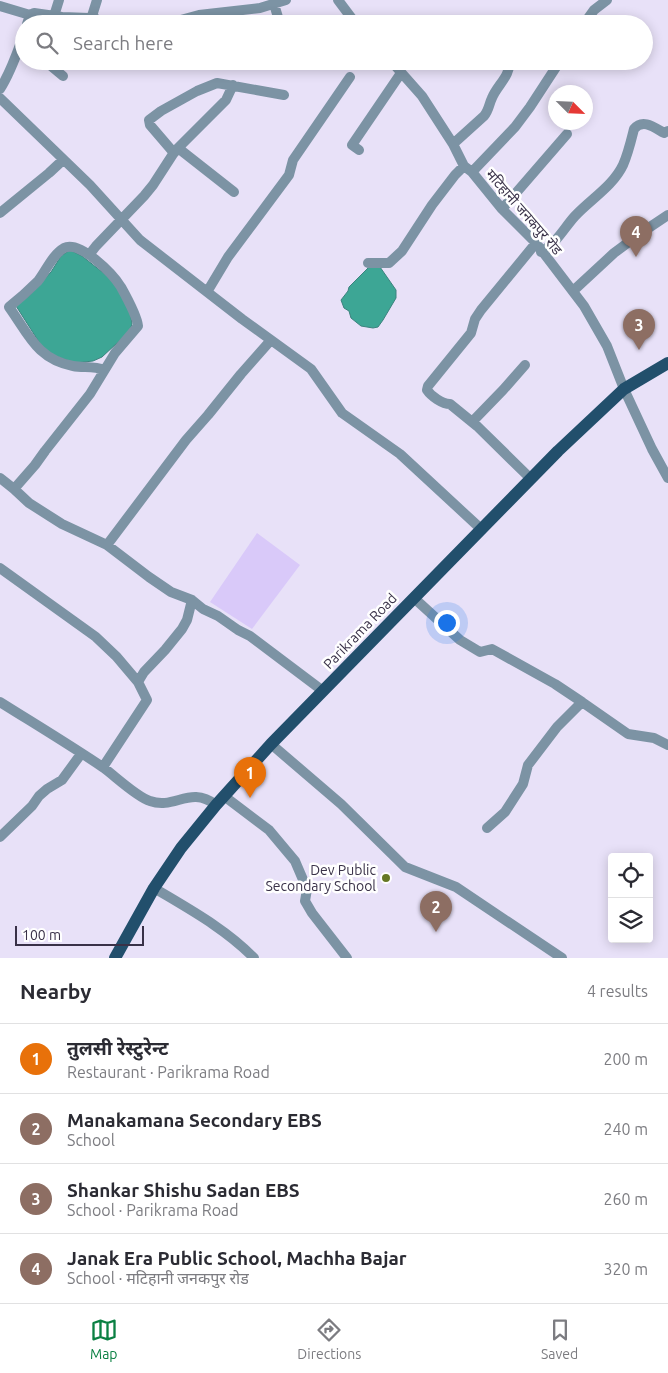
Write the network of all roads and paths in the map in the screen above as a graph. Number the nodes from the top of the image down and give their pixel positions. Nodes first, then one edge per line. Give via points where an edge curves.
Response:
1 (59, 0) edge
2 (97, 0) edge
3 (286, 0) edge
4 (338, 0) edge
5 (607, 0) edge
6 (274, 4) junction
7 (0, 6) edge
8 (18, 15) edge
9 (32, 15) edge
10 (47, 15) edge
11 (54, 15) edge
12 (92, 15) edge
13 (199, 15) edge
14 (277, 15) edge
15 (349, 15) edge
16 (590, 15) edge
17 (15, 59) edge
18 (56, 70) edge
19 (399, 70) edge
20 (509, 70) edge
21 (554, 70) edge
22 (402, 73) junction
23 (63, 76) dead end
24 (350, 77) dead end
25 (233, 85) junction
26 (0, 89) edge
27 (284, 96) dead end
28 (0, 98) edge
29 (668, 131) edge
30 (568, 134) dead end
31 (453, 144) junction
32 (359, 150) dead end
33 (176, 151) junction
34 (63, 160) junction
35 (468, 169) junction
36 (234, 192) dead end
37 (502, 209) junction
38 (0, 213) edge
39 (668, 216) edge
40 (121, 220) junction
41 (538, 248) junction
42 (89, 255) junction
43 (368, 263) dead end
44 (573, 291) junction
45 (207, 292) junction
46 (5, 310) edge
47 (271, 340) junction
48 (668, 363) edge
49 (525, 366) dead end
50 (104, 370) junction
51 (624, 389) junction
52 (472, 422) junction
53 (0, 478) edge
54 (530, 478) junction
55 (668, 478) edge
56 (14, 489) junction
57 (480, 528) junction
58 (107, 545) junction
59 (0, 568) edge
60 (414, 598) junction
61 (192, 600) junction
62 (138, 682) junction
63 (323, 691) junction
64 (0, 702) edge
65 (582, 702) junction
66 (271, 744) junction
67 (668, 745) edge
68 (81, 754) junction
69 (103, 768) junction
70 (220, 800) junction
71 (487, 828) dead end
72 (0, 837) edge
73 (154, 888) junction
74 (115, 958) edge
75 (254, 958) edge
76 (347, 958) edge
77 (560, 958) edge

1 - 11 street
2 - 12 street
3 - 6 street
4 - 15 street
5 - 16 street
6 - 13 street
6 - 14 street
7 - 8 street
9 - 10 street
17 - 26 street
18 - 23 street
19 - 22 street, मटिहानी जनकपुर रोड
20 - 31 street via 492,97 488,112
21 - 35 street via 515,127
22 - 31 street, मटिहानी जनकपुर रोड via 422,96
22 - 32 street via 352,145
24 - 45 street via 293,160 289,175 228,257
25 - 27 street
25 - 33 street via 226,100
25 - 33 street via 210,85 149,120 150,125
28 - 34 street
29 - 41 street via 664,133 647,124 637,125 617,174 575,216 554,243
30 - 37 street
31 - 35 street, मटिहानी जनकपुर रोड
33 - 36 street
33 - 40 street via 153,185
34 - 38 street
34 - 40 street
35 - 37 street, मटिहानी जनकपुर रोड
35 - 43 street via 455,175 402,251 389,263
37 - 41 street, मटिहानी जनकपुर रोड
39 - 44 street via 614,253
40 - 42 street
40 - 45 street via 140,240
41 - 44 street, मटिहानी जनकपुर रोड
41 - 52 street via 481,310 472,332 428,386 428,392
42 - 46 street via 69,246 62,249 36,283
42 - 50 street via 120,286 138,326
44 - 51 street, मटिहानी जनकपुर रोड via 607,346
45 - 47 street
46 - 50 street via 46,356 74,367
47 - 57 street via 311,369 342,413 400,454
47 - 58 street via 186,440
48 - 51 main road, Parikrama Road
49 - 52 street
50 - 56 street via 90,394
51 - 54 main road, Parikrama Road
51 - 55 street, मटिहानी जनकपुर रोड
52 - 54 street
53 - 56 street
54 - 57 main road, Parikrama Road
56 - 58 street via 28,503 62,524
57 - 60 main road, Parikrama Road
58 - 61 street via 171,592
59 - 62 street via 96,637
60 - 63 main road, Parikrama Road
60 - 65 street via 460,640 480,652 492,649
61 - 62 street via 182,629
61 - 63 street via 250,636
62 - 69 street via 147,700
63 - 66 main road, Parikrama Road
64 - 68 street
65 - 67 street via 628,734 654,738
65 - 71 street via 556,727 528,765 523,784 505,812
66 - 70 main road, Parikrama Road
66 - 77 street via 341,804 405,867 456,887
68 - 69 street
68 - 72 street via 62,780 39,796
69 - 70 street via 151,802 166,803 194,796
70 - 73 main road, Parikrama Road
70 - 76 street via 268,830 296,861 308,889 305,901
73 - 74 main road, Parikrama Road
73 - 75 street via 210,922

